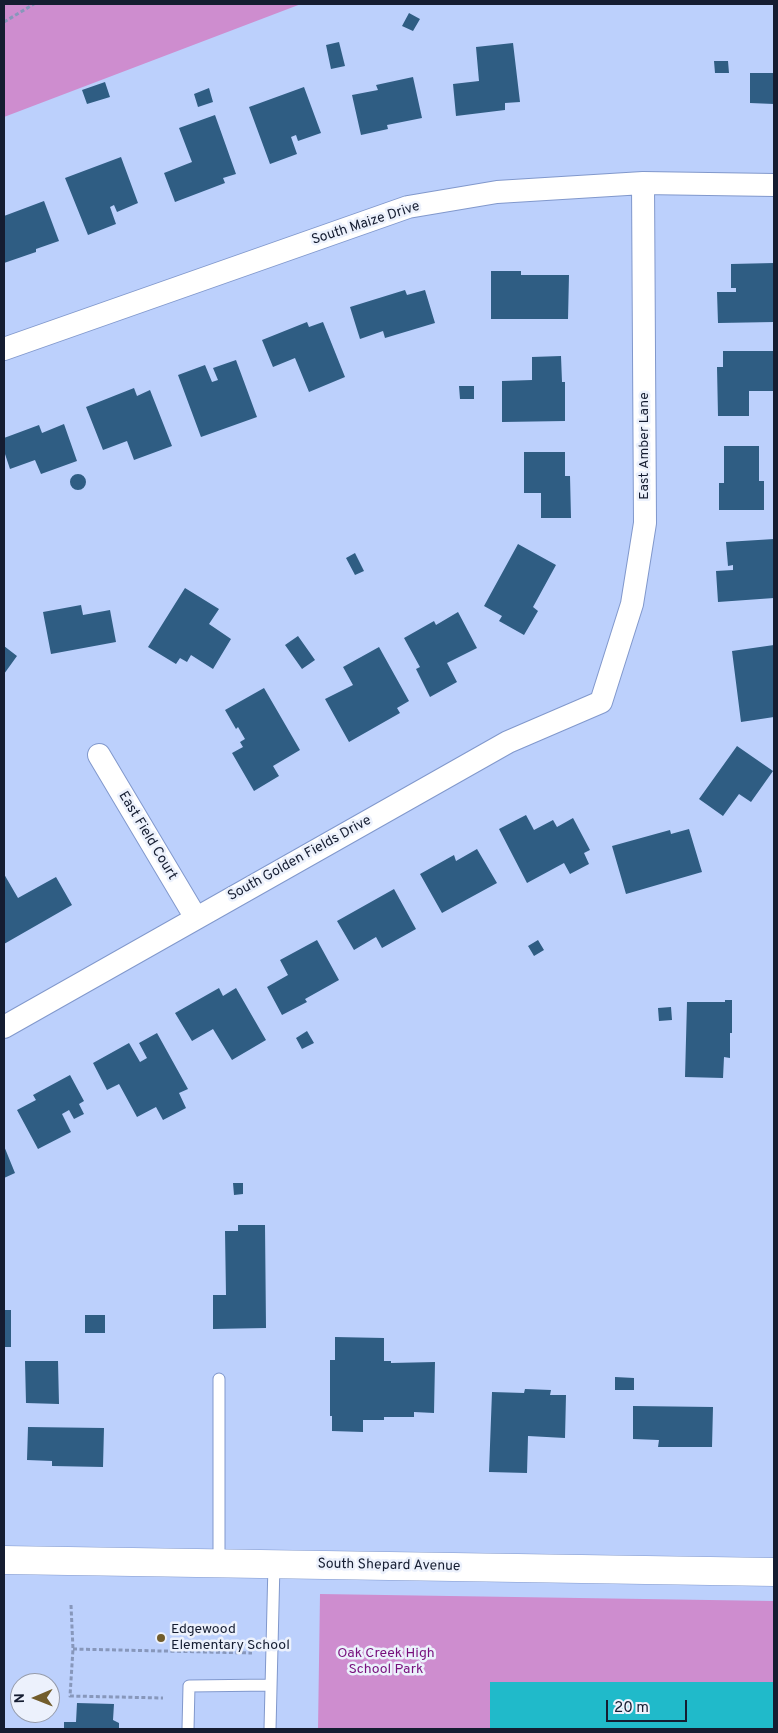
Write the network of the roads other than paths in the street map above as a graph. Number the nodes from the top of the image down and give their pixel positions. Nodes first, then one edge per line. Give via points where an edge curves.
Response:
1 (643, 184) junction
2 (774, 185) edge
3 (4, 349) edge
4 (601, 702) joint
5 (99, 755) dead end
6 (196, 918) junction
7 (4, 1027) edge
8 (219, 1379) dead end
9 (4, 1560) edge
10 (219, 1563) junction
11 (274, 1564) junction
12 (774, 1572) edge
13 (271, 1685) junction
14 (188, 1729) edge
15 (270, 1729) edge

1 - 2 street, South Maize Drive
1 - 3 street, South Maize Drive via 497,192 408,207
1 - 4 street, East Amber Lane via 645,523 632,604
4 - 6 street, South Golden Fields Drive via 508,742
5 - 6 street, East Field Court
6 - 7 street, South Golden Fields Drive
8 - 10 lane
9 - 10 street, South Shepard Avenue
10 - 11 street, South Shepard Avenue
11 - 12 street, South Shepard Avenue
11 - 13 lane
13 - 14 lane via 189,1686
13 - 15 lane

